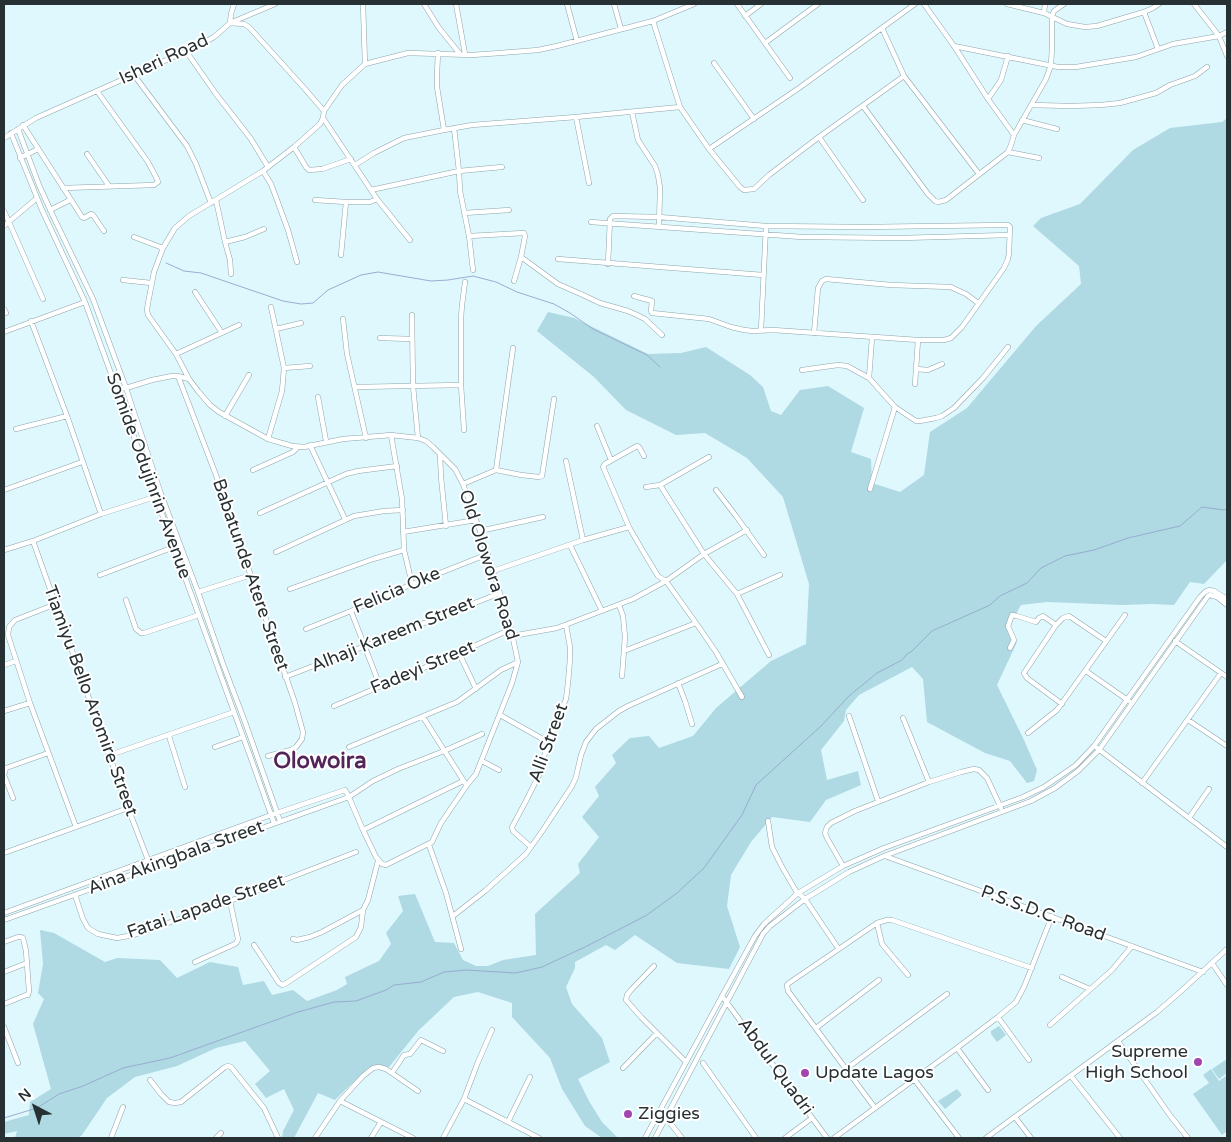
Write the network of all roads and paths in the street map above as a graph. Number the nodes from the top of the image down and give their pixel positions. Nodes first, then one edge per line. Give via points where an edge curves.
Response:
1 (234, 4) edge
2 (275, 4) edge
3 (362, 4) edge
4 (424, 4) edge
5 (456, 4) edge
6 (567, 4) edge
7 (614, 4) edge
8 (694, 4) edge
9 (736, 4) edge
10 (761, 4) edge
11 (818, 4) edge
12 (914, 4) edge
13 (924, 4) edge
14 (1007, 4) edge
15 (1045, 4) edge
16 (1064, 4) edge
17 (1159, 4) edge
18 (1194, 4) edge
19 (1144, 12) junction
20 (1044, 13) junction
21 (745, 16) junction
22 (1052, 16) junction
23 (653, 20) junction
24 (230, 23) junction
25 (882, 28) junction
26 (622, 29) junction
27 (1227, 32) edge
28 (1218, 36) junction
29 (578, 41) junction
30 (765, 43) junction
31 (954, 46) junction
32 (1158, 49) junction
33 (186, 51) junction
34 (438, 54) junction
35 (462, 54) junction
36 (1008, 56) junction
37 (1227, 56) edge
38 (714, 63) dead end
39 (365, 64) junction
40 (1051, 65) junction
41 (1207, 68) dead end
42 (134, 74) junction
43 (904, 76) junction
44 (790, 78) dead end
45 (97, 91) junction
46 (988, 99) junction
47 (1032, 105) junction
48 (863, 106) junction
49 (680, 107) junction
50 (324, 111) junction
51 (632, 112) junction
52 (576, 117) junction
53 (323, 118) junction
54 (754, 119) junction
55 (1022, 120) junction
56 (23, 126) junction
57 (454, 128) junction
58 (18, 129) junction
59 (444, 130) junction
60 (1057, 130) dead end
61 (11, 133) junction
62 (1014, 135) junction
63 (819, 137) junction
64 (4, 138) edge
65 (294, 148) junction
66 (38, 149) junction
67 (709, 149) junction
68 (1008, 152) junction
69 (87, 154) dead end
70 (28, 155) junction
71 (20, 158) junction
72 (1040, 158) dead end
73 (351, 159) junction
74 (355, 165) junction
75 (502, 166) dead end
76 (268, 167) junction
77 (263, 171) junction
78 (459, 172) junction
79 (980, 174) junction
80 (589, 183) dead end
81 (110, 186) junction
82 (63, 188) junction
83 (371, 190) junction
84 (37, 198) junction
85 (377, 199) junction
86 (70, 200) junction
87 (216, 200) junction
88 (315, 200) dead end
89 (863, 200) dead end
90 (346, 202) junction
91 (211, 203) junction
92 (50, 210) junction
93 (509, 210) dead end
94 (4, 211) edge
95 (464, 213) junction
96 (659, 217) junction
97 (9, 222) junction
98 (591, 222) dead end
99 (610, 224) junction
100 (4, 226) edge
101 (659, 226) junction
102 (766, 226) junction
103 (903, 227) junction
104 (264, 229) dead end
105 (104, 231) dead end
106 (766, 234) junction
107 (1009, 235) junction
108 (134, 236) dead end
109 (469, 236) junction
110 (902, 238) junction
111 (410, 240) dead end
112 (225, 242) junction
113 (163, 248) junction
114 (342, 255) dead end
115 (521, 257) junction
116 (558, 259) dead end
117 (297, 262) dead end
118 (608, 264) junction
119 (473, 270) dead end
120 (231, 274) dead end
121 (763, 275) junction
122 (123, 280) dead end
123 (514, 281) dead end
124 (465, 282) dead end
125 (151, 283) junction
126 (86, 284) junction
127 (79, 288) junction
128 (195, 292) dead end
129 (634, 296) dead end
130 (43, 299) dead end
131 (86, 302) junction
132 (978, 303) junction
133 (271, 307) dead end
134 (412, 315) dead end
135 (343, 319) dead end
136 (31, 321) junction
137 (301, 322) dead end
138 (239, 325) dead end
139 (276, 328) junction
140 (761, 330) junction
141 (4, 332) edge
142 (222, 333) junction
143 (814, 333) junction
144 (662, 335) dead end
145 (380, 338) dead end
146 (872, 338) junction
147 (412, 339) junction
148 (918, 340) junction
149 (1008, 347) dead end
150 (513, 348) dead end
151 (176, 354) junction
152 (942, 364) dead end
153 (310, 366) dead end
154 (284, 368) junction
155 (916, 369) junction
156 (802, 370) dead end
157 (249, 375) dead end
158 (178, 376) junction
159 (868, 378) junction
160 (189, 379) junction
161 (915, 384) dead end
162 (461, 385) junction
163 (413, 386) junction
164 (355, 387) junction
165 (116, 388) junction
166 (126, 388) junction
167 (318, 397) dead end
168 (554, 399) dead end
169 (895, 407) junction
170 (67, 416) junction
171 (225, 416) junction
172 (597, 426) dead end
173 (16, 429) dead end
174 (464, 430) dead end
175 (391, 435) junction
176 (366, 438) junction
177 (418, 438) junction
178 (268, 439) junction
179 (326, 441) junction
180 (310, 445) junction
181 (298, 447) junction
182 (440, 454) junction
183 (644, 456) dead end
184 (709, 458) dead end
185 (612, 460) junction
186 (566, 461) dead end
187 (82, 462) junction
188 (397, 466) junction
189 (253, 470) dead end
190 (496, 470) junction
191 (327, 482) junction
192 (463, 484) junction
193 (660, 485) junction
194 (646, 487) dead end
195 (870, 489) dead end
196 (4, 490) edge
197 (716, 490) dead end
198 (158, 496) junction
199 (403, 510) junction
200 (260, 513) dead end
201 (101, 514) junction
202 (543, 517) dead end
203 (346, 519) junction
204 (476, 520) junction
205 (446, 526) junction
206 (630, 527) junction
207 (747, 530) junction
208 (480, 531) junction
209 (403, 532) junction
210 (33, 540) junction
211 (583, 540) junction
212 (570, 544) junction
213 (174, 548) junction
214 (4, 550) edge
215 (404, 550) junction
216 (276, 552) dead end
217 (488, 554) junction
218 (704, 554) junction
219 (764, 555) dead end
220 (493, 571) junction
221 (251, 575) junction
222 (780, 575) dead end
223 (100, 576) dead end
224 (666, 581) junction
225 (412, 584) junction
226 (290, 589) dead end
227 (198, 592) junction
228 (500, 593) junction
229 (737, 594) junction
230 (1209, 594) junction
231 (126, 600) dead end
232 (1227, 600) edge
233 (56, 604) junction
234 (619, 605) junction
235 (1227, 605) edge
236 (351, 611) junction
237 (602, 612) junction
238 (198, 615) junction
239 (1125, 616) dead end
240 (696, 622) junction
241 (566, 625) junction
242 (1056, 625) junction
243 (306, 628) dead end
244 (510, 629) junction
245 (512, 636) junction
246 (1174, 640) junction
247 (1106, 641) junction
248 (364, 646) junction
249 (1010, 648) dead end
250 (624, 651) junction
251 (458, 653) junction
252 (769, 655) dead end
253 (16, 660) junction
254 (518, 662) junction
255 (722, 664) junction
256 (4, 665) edge
257 (1086, 671) junction
258 (1222, 672) junction
259 (622, 676) dead end
260 (286, 677) junction
261 (1227, 677) edge
262 (678, 683) junction
263 (380, 686) junction
264 (476, 689) junction
265 (742, 697) dead end
266 (1130, 701) junction
267 (30, 703) junction
268 (1062, 704) junction
269 (334, 706) dead end
270 (4, 711) edge
271 (234, 712) junction
272 (500, 715) junction
273 (423, 716) junction
274 (849, 716) dead end
275 (903, 718) dead end
276 (1188, 720) junction
277 (692, 724) dead end
278 (1028, 733) dead end
279 (482, 734) dead end
280 (169, 736) junction
281 (243, 737) junction
282 (548, 742) junction
283 (1227, 746) edge
284 (215, 747) dead end
285 (349, 747) dead end
286 (1096, 748) junction
287 (444, 751) junction
288 (48, 753) junction
289 (110, 755) junction
290 (268, 756) dead end
291 (482, 761) junction
292 (500, 770) dead end
293 (463, 780) junction
294 (929, 782) junction
295 (1142, 783) junction
296 (467, 785) junction
297 (185, 787) dead end
298 (1209, 789) dead end
299 (349, 797) junction
300 (13, 798) dead end
301 (878, 802) junction
302 (1000, 806) junction
303 (128, 808) junction
304 (1003, 812) junction
305 (278, 814) junction
306 (271, 815) junction
307 (1189, 818) junction
308 (280, 821) junction
309 (768, 821) dead end
310 (274, 823) junction
311 (76, 828) junction
312 (363, 830) junction
313 (429, 845) junction
314 (531, 847) junction
315 (1227, 848) edge
316 (880, 850) junction
317 (356, 852) dead end
318 (4, 853) edge
319 (884, 856) junction
320 (148, 860) junction
321 (378, 861) junction
322 (844, 866) junction
323 (798, 893) junction
324 (75, 895) junction
325 (805, 899) junction
326 (230, 901) junction
327 (363, 910) junction
328 (4, 912) edge
329 (453, 916) junction
330 (1052, 916) junction
331 (4, 920) edge
332 (877, 922) junction
333 (292, 938) dead end
334 (4, 942) edge
335 (254, 946) dead end
336 (1132, 946) junction
337 (838, 948) junction
338 (461, 949) dead end
339 (1227, 949) edge
340 (195, 962) dead end
341 (28, 963) junction
342 (1212, 963) junction
343 (654, 966) dead end
344 (1032, 968) junction
345 (4, 972) edge
346 (1203, 972) junction
347 (908, 975) dead end
348 (1062, 977) dead end
349 (879, 980) dead end
350 (1227, 985) edge
351 (1090, 989) junction
352 (947, 994) dead end
353 (722, 996) junction
354 (727, 1002) junction
355 (4, 1004) edge
356 (998, 1017) junction
357 (1050, 1025) dead end
358 (4, 1027) edge
359 (816, 1028) junction
360 (492, 1030) dead end
361 (657, 1033) junction
362 (1118, 1041) junction
363 (957, 1048) junction
364 (442, 1051) dead end
365 (1029, 1060) dead end
366 (686, 1062) junction
367 (18, 1063) dead end
368 (703, 1063) dead end
369 (623, 1068) dead end
370 (846, 1069) junction
371 (392, 1073) junction
372 (1071, 1076) junction
373 (530, 1077) dead end
374 (914, 1079) junction
375 (150, 1080) dead end
376 (988, 1090) dead end
377 (418, 1091) dead end
378 (464, 1099) junction
379 (340, 1101) junction
380 (123, 1107) dead end
381 (875, 1108) junction
382 (1015, 1117) junction
383 (666, 1118) junction
384 (812, 1118) junction
385 (381, 1122) junction
386 (508, 1122) junction
387 (221, 1134) dead end
388 (111, 1138) edge
389 (216, 1138) edge
390 (278, 1138) edge
391 (315, 1138) edge
392 (371, 1138) edge
393 (412, 1138) edge
394 (443, 1138) edge
395 (539, 1138) edge
396 (645, 1138) edge
397 (655, 1138) edge
398 (682, 1138) edge
399 (756, 1138) edge
400 (785, 1138) edge
401 (827, 1138) edge
402 (834, 1138) edge
403 (959, 1138) edge
404 (986, 1138) edge
405 (1031, 1138) edge
406 (1120, 1138) edge
407 (1188, 1138) edge

1 - 24 street
2 - 24 street, Isheri Road
3 - 39 street
4 - 35 street via 439,28
5 - 35 street
6 - 29 street
7 - 26 street
8 - 23 street
9 - 21 street
10 - 21 street
11 - 30 street
12 - 25 street
13 - 31 street
14 - 20 street
15 - 20 street
16 - 22 street
17 - 19 street
18 - 28 street
19 - 22 street via 1085,27 1067,24
19 - 32 street
20 - 22 street
21 - 30 street
22 - 40 street
23 - 26 street
23 - 49 street
24 - 33 street, Isheri Road via 214,38
24 - 50 street via 244,24 249,28
25 - 43 street
25 - 54 street
26 - 29 street
27 - 28 street
28 - 32 street
28 - 37 street
29 - 35 street via 538,50
30 - 44 street
31 - 36 street
31 - 46 street
32 - 40 street via 1136,57 1085,66
33 - 42 street, Isheri Road
33 - 76 street
34 - 35 street
34 - 39 street via 408,53
34 - 59 street via 437,87
36 - 40 street
36 - 46 street via 1001,80
38 - 54 street
39 - 50 street via 342,85
40 - 47 street
41 - 47 street via 1156,93 1120,103
42 - 45 street, Isheri Road
42 - 91 street via 187,146
43 - 48 street
43 - 79 street
45 - 56 street, Isheri Road
45 - 81 street via 148,162 158,182 154,185
46 - 62 street
47 - 55 street
48 - 63 street
48 - 79 street via 935,201 946,200
49 - 51 street
49 - 67 street
50 - 53 street
51 - 52 street
51 - 96 street via 638,140 658,175
52 - 57 street
52 - 80 street
53 - 65 street, Old Olowora Road
53 - 73 street
54 - 67 street
55 - 60 street
55 - 62 street
56 - 58 street, Isheri Road
56 - 66 street
57 - 59 street
57 - 78 street
58 - 61 street, Isheri Road
58 - 70 street
59 - 74 street via 404,138
61 - 64 street, Isheri Road
61 - 71 street, Somide Odujinrin Avenue
62 - 68 street
63 - 67 street via 749,190 740,188
63 - 89 street
65 - 73 street via 309,170
65 - 76 street, Old Olowora Road
66 - 70 street
66 - 82 street
68 - 72 street
68 - 79 street
69 - 81 street
70 - 71 street
70 - 92 street
71 - 84 street, Somide Odujinrin Avenue
73 - 74 street
74 - 83 street
75 - 78 street
76 - 77 street, Old Olowora Road
77 - 87 street, Old Olowora Road
77 - 117 street via 280,207
78 - 83 street
78 - 95 street
81 - 82 street
82 - 86 street
83 - 85 street
84 - 97 street
84 - 127 street, Somide Odujinrin Avenue
85 - 90 street
85 - 111 street
86 - 92 street
86 - 105 street via 82,217 93,214
87 - 91 street, Old Olowora Road
87 - 112 street
88 - 90 street
90 - 114 street
91 - 113 street, Old Olowora Road via 180,223
92 - 126 street
93 - 95 street
94 - 97 street
95 - 109 street
96 - 99 street via 613,216
96 - 101 street
96 - 102 street
97 - 100 street
97 - 130 street
98 - 99 street
99 - 101 street
99 - 118 street
101 - 106 street
102 - 103 street
102 - 106 street
103 - 107 street via 1008,225
103 - 110 street
104 - 112 street
106 - 110 street
106 - 121 street
107 - 110 street
107 - 132 street via 1008,259 1004,268
108 - 113 street
109 - 115 street via 523,233
109 - 119 street
112 - 120 street
113 - 125 street, Old Olowora Road
115 - 123 street
115 - 144 street via 558,284 600,304 645,319
116 - 118 street
118 - 121 street
121 - 140 street
122 - 125 street
124 - 162 street
125 - 151 street, Old Olowora Road via 148,314
126 - 127 street
126 - 166 street
127 - 131 street, Somide Odujinrin Avenue
128 - 142 street
129 - 140 street via 652,301 651,311 654,314 709,319 730,327
131 - 136 street
131 - 165 street, Somide Odujinrin Avenue
132 - 143 street via 951,287 826,280 818,288
132 - 148 street via 951,338
133 - 139 street
134 - 147 street
135 - 164 street
136 - 141 street
136 - 170 street
137 - 139 street
138 - 142 street
139 - 154 street
140 - 143 street
142 - 151 street
143 - 146 street
145 - 147 street
146 - 148 street
146 - 159 street
147 - 163 street
148 - 155 street
149 - 169 street via 969,393 942,416 920,421
150 - 190 street
151 - 160 street, Old Olowora Road
152 - 155 street via 928,370
153 - 154 street
154 - 178 street via 282,391
155 - 161 street
156 - 159 street via 847,366
157 - 171 street
158 - 160 street
158 - 166 street
158 - 221 street, Babatunde Atere Street
159 - 169 street
160 - 171 street, Old Olowora Road via 210,406
162 - 163 street
162 - 174 street
163 - 164 street
163 - 177 street
164 - 176 street
165 - 166 street
165 - 198 street, Somide Odujinrin Avenue
166 - 198 street
167 - 179 street
168 - 190 street via 542,476
169 - 195 street
170 - 173 street
170 - 187 street
171 - 178 street, Old Olowora Road
172 - 185 street
175 - 176 street, Old Olowora Road
175 - 177 street, Old Olowora Road
175 - 188 street
176 - 179 street, Old Olowora Road
177 - 182 street, Old Olowora Road
178 - 181 street, Old Olowora Road
179 - 180 street, Old Olowora Road
180 - 181 street, Old Olowora Road
180 - 191 street
181 - 189 street
182 - 192 street, Old Olowora Road
182 - 205 street
183 - 185 street via 637,446
184 - 193 street
185 - 206 street via 603,467
186 - 211 street
187 - 196 street
187 - 201 street
188 - 191 street via 358,471
188 - 199 street
190 - 192 street
191 - 200 street
191 - 203 street
192 - 204 street, Old Olowora Road
193 - 194 street
193 - 218 street
197 - 207 street
198 - 201 street
198 - 213 street, Somide Odujinrin Avenue
198 - 227 street
199 - 203 street via 364,513
199 - 209 street
201 - 210 street
202 - 208 street
203 - 216 street
204 - 205 street
204 - 208 street, Old Olowora Road
205 - 209 street
206 - 211 street
206 - 224 street via 658,576
207 - 218 street
207 - 219 street
208 - 217 street, Old Olowora Road
209 - 215 street
210 - 214 street
210 - 233 street, Tiamiyu Bello Aromire Street
211 - 212 street
212 - 220 street
212 - 237 street
213 - 223 street
213 - 238 street, Somide Odujinrin Avenue
215 - 225 street
215 - 226 street
217 - 220 street, Old Olowora Road
217 - 225 street, Felicia Oke
218 - 224 street
218 - 229 street
220 - 228 street, Old Olowora Road
221 - 227 street
221 - 260 street, Babatunde Atere Street
222 - 229 street
224 - 234 street
224 - 240 street
225 - 236 street, Felicia Oke
227 - 305 street
228 - 244 street, Old Olowora Road
228 - 248 street, Alhaji Kareem Street
229 - 252 street
230 - 232 street via 1214,591
230 - 235 street
230 - 246 street
231 - 238 street via 136,628 141,632
233 - 253 street via 11,624 8,635
233 - 289 street, Tiamiyu Bello Aromire Street
234 - 237 street
234 - 250 street via 625,628
236 - 243 street, Felicia Oke
236 - 248 street
237 - 241 street
238 - 271 street, Somide Odujinrin Avenue
239 - 247 street
240 - 250 street
240 - 255 street
241 - 245 street
241 - 282 street, Alli Street via 570,647 566,699
242 - 247 street via 1069,616
242 - 249 street via 1043,616 1036,622 1012,615 1008,626 1014,640
242 - 268 street via 1024,673
244 - 245 street, Old Olowora Road
244 - 251 street, Fadeyi Street
245 - 254 street, Old Olowora Road
246 - 258 street
246 - 266 street
247 - 257 street
248 - 260 street, Alhaji Kareem Street
248 - 263 street
250 - 259 street
251 - 263 street, Fadeyi Street
251 - 264 street
253 - 256 street
253 - 267 street
254 - 264 street
254 - 272 street, Old Olowora Road
255 - 262 street
255 - 265 street
257 - 266 street
257 - 268 street
258 - 261 street
258 - 276 street
260 - 290 street, Babatunde Atere Street via 303,732 302,739 291,750
262 - 277 street
262 - 314 street via 628,706 596,729 586,742 572,786
263 - 269 street, Fadeyi Street
264 - 273 street via 458,702
266 - 286 street
267 - 270 street
267 - 288 street
268 - 278 street
271 - 280 street
271 - 281 street, Somide Odujinrin Avenue
272 - 282 street
272 - 291 street, Old Olowora Road
273 - 285 street
273 - 287 street
274 - 301 street
275 - 294 street
276 - 283 street
276 - 295 street
279 - 287 street, Aina Akingbala Street
280 - 289 street
280 - 297 street
281 - 284 street
281 - 306 street, Somide Odujinrin Avenue
282 - 314 street, Alli Street via 539,775 512,827
286 - 295 street
286 - 302 street via 1044,787
286 - 304 street via 1078,771 1053,790
287 - 293 street
287 - 299 street, Aina Akingbala Street via 373,781
288 - 300 street via 6,768 4,775
288 - 311 street
289 - 303 street, Tiamiyu Bello Aromire Street
291 - 292 street
291 - 296 street, Old Olowora Road
293 - 296 street
293 - 312 street
294 - 301 street
294 - 302 street via 978,770 988,778
295 - 307 street
296 - 313 street, Old Olowora Road
298 - 307 street
299 - 305 street, Aina Akingbala Street via 344,790
299 - 308 street, Aina Akingbala Street
299 - 312 street
301 - 322 street via 827,827 827,838
302 - 304 street
302 - 316 street
303 - 311 street
303 - 320 street, Tiamiyu Bello Aromire Street
304 - 319 street
305 - 306 street, Aina Akingbala Street
305 - 308 street
306 - 310 street, Somide Odujinrin Avenue
306 - 320 street, Aina Akingbala Street
307 - 315 street
308 - 310 street, Aina Akingbala Street
309 - 323 street via 772,847
310 - 324 street, Aina Akingbala Street
311 - 318 street
312 - 321 street
313 - 321 street via 386,865
313 - 329 street
314 - 329 street via 503,876
316 - 319 street
316 - 322 street
317 - 326 street, Fatai Lapade Street
319 - 325 street via 849,872
319 - 330 street, P.S.S.D.C. Road
320 - 328 street, Aina Akingbala Street
321 - 327 street
322 - 323 street
323 - 325 street
323 - 353 street via 764,924
324 - 326 street, Fatai Lapade Street via 88,928 117,938
324 - 331 street, Aina Akingbala Street
325 - 337 street
325 - 354 street via 770,926
326 - 340 street via 237,942
327 - 333 street via 310,937
327 - 335 street via 356,937 282,985
329 - 338 street
330 - 336 street, P.S.S.D.C. Road
330 - 344 street
332 - 337 street
332 - 344 street via 892,920
332 - 347 street via 882,944
334 - 341 street via 22,937
336 - 346 street, P.S.S.D.C. Road
336 - 351 street
337 - 359 street via 787,985 788,991
339 - 342 street
341 - 345 street
341 - 355 street via 28,994
342 - 346 street
342 - 350 street
343 - 361 street via 626,1000
344 - 356 street via 1021,995
346 - 362 street
348 - 351 street
349 - 359 street
351 - 357 street
352 - 370 street
353 - 354 street, Abdul Quadri
353 - 366 street
354 - 383 street
354 - 384 street, Abdul Quadri
356 - 363 street
356 - 365 street
358 - 367 street
359 - 370 street
360 - 378 street
361 - 366 street
361 - 369 street
362 - 372 street
362 - 407 street
363 - 374 street
363 - 376 street
364 - 371 street via 421,1040 410,1054 404,1055
366 - 396 street
368 - 399 street
370 - 381 street
371 - 377 street
371 - 379 street via 380,1067 373,1068
372 - 382 street
372 - 406 street
373 - 386 street
374 - 381 street
374 - 403 street
375 - 390 street via 169,1102 175,1103 181,1102 225,1067 231,1067 264,1108
378 - 386 street
378 - 394 street
379 - 385 street
379 - 391 street
380 - 388 street
381 - 402 street
382 - 404 street
382 - 405 street
383 - 397 street
383 - 398 street
384 - 400 street
384 - 401 street, Abdul Quadri
385 - 392 street
385 - 393 street
386 - 395 street
387 - 389 street

